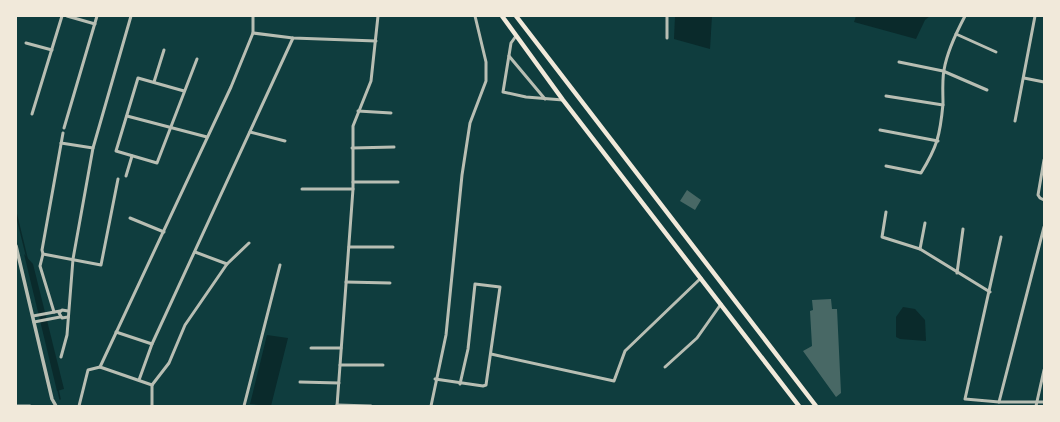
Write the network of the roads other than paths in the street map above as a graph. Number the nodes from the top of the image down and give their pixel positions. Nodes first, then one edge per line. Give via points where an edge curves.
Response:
1 (62, 16) edge
2 (67, 16) edge
3 (98, 16) edge
4 (131, 16) edge
5 (253, 16) edge
6 (378, 16) edge
7 (475, 16) edge
8 (502, 16) edge
9 (516, 16) edge
10 (668, 16) edge
11 (965, 16) edge
12 (1034, 16) edge
13 (95, 24) junction
14 (253, 33) junction
15 (956, 34) junction
16 (516, 36) junction
17 (293, 38) junction
18 (667, 38) dead end
19 (376, 41) junction
20 (26, 43) dead end
21 (52, 50) junction
22 (164, 50) dead end
23 (996, 52) dead end
24 (509, 56) junction
25 (197, 59) dead end
26 (899, 62) dead end
27 (944, 71) junction
28 (1024, 78) junction
29 (154, 82) junction
30 (1044, 82) edge
31 (987, 90) dead end
32 (184, 91) junction
33 (886, 96) dead end
34 (546, 99) junction
35 (563, 100) junction
36 (943, 105) junction
37 (358, 112) junction
38 (391, 113) dead end
39 (32, 114) dead end
40 (127, 116) junction
41 (1015, 121) dead end
42 (64, 128) dead end
43 (170, 128) junction
44 (880, 130) dead end
45 (250, 132) junction
46 (63, 133) dead end
47 (207, 138) junction
48 (285, 141) dead end
49 (938, 141) junction
50 (61, 143) junction
51 (394, 147) dead end
52 (93, 148) junction
53 (352, 148) junction
54 (132, 156) junction
55 (1044, 160) edge
56 (886, 166) dead end
57 (126, 176) dead end
58 (118, 180) dead end
59 (353, 182) junction
60 (398, 182) dead end
61 (302, 189) dead end
62 (353, 189) junction
63 (1044, 200) edge
64 (886, 212) dead end
65 (130, 218) dead end
66 (925, 222) dead end
67 (1044, 227) edge
68 (963, 229) dead end
69 (164, 232) junction
70 (1001, 237) dead end
71 (249, 243) dead end
72 (16, 246) edge
73 (349, 247) junction
74 (393, 247) dead end
75 (920, 249) junction
76 (195, 252) junction
77 (43, 254) junction
78 (73, 259) junction
79 (227, 264) junction
80 (280, 265) dead end
81 (957, 273) junction
82 (701, 278) junction
83 (346, 282) junction
84 (390, 283) dead end
85 (990, 292) junction
86 (721, 304) junction
87 (60, 311) junction
88 (68, 311) junction
89 (52, 312) junction
90 (33, 316) junction
91 (60, 317) junction
92 (68, 317) junction
93 (34, 322) junction
94 (116, 332) junction
95 (152, 344) junction
96 (311, 348) dead end
97 (341, 348) junction
98 (491, 354) junction
99 (61, 357) dead end
100 (340, 365) junction
101 (383, 365) dead end
102 (100, 367) junction
103 (665, 367) dead end
104 (1044, 370) edge
105 (139, 380) junction
106 (435, 380) junction
107 (300, 382) dead end
108 (339, 383) junction
109 (460, 384) junction
110 (152, 385) junction
111 (999, 402) junction
112 (1044, 402) edge
113 (1036, 404) edge
114 (16, 406) edge
115 (30, 406) edge
116 (56, 406) edge
117 (79, 406) edge
118 (152, 406) edge
119 (244, 406) edge
120 (337, 406) edge
121 (371, 406) edge
122 (430, 406) edge
123 (799, 406) edge
124 (816, 406) edge

1 - 21 street
2 - 13 street
3 - 13 street
4 - 52 street
5 - 14 street
6 - 19 street
7 - 106 street via 486,62 486,81 470,122 462,175 446,335
8 - 16 main road
9 - 124 main road
10 - 18 street
11 - 15 street
12 - 28 street
13 - 42 street
14 - 17 street
14 - 47 street
15 - 23 street
15 - 27 street
16 - 24 street via 511,43
16 - 35 main road
17 - 19 street
17 - 45 street
19 - 37 street via 370,87
20 - 21 street
21 - 39 street
22 - 29 street
24 - 34 street
24 - 34 street via 503,92
25 - 32 street
26 - 27 street
27 - 31 street
27 - 36 street
28 - 30 street
28 - 41 street
29 - 32 street
29 - 40 street via 138,78
32 - 43 street
33 - 36 street
34 - 35 street
35 - 82 main road
36 - 49 street
37 - 38 street
37 - 53 street via 353,126
40 - 43 street
40 - 54 street via 116,151
43 - 47 street
43 - 54 street via 157,163
44 - 49 street
45 - 48 street
45 - 76 street
46 - 50 street
47 - 69 street
49 - 56 street via 921,174
50 - 52 street
50 - 77 street
51 - 53 street
52 - 78 street
53 - 59 street
54 - 57 street
55 - 63 street via 1038,192
58 - 78 street via 103,263 99,265
59 - 60 street
59 - 62 street
61 - 62 street
62 - 73 street
64 - 75 street via 882,237
65 - 69 street
66 - 75 street
67 - 111 street
68 - 81 street
69 - 94 street
70 - 85 street
71 - 79 street
72 - 90 street
73 - 74 street
73 - 83 street
75 - 81 street
76 - 79 street
76 - 95 street
77 - 78 street
77 - 89 street via 40,266
78 - 88 street
79 - 110 street via 185,325 169,363
80 - 119 street
81 - 85 street
82 - 86 main road
82 - 98 street via 625,351 614,381
83 - 84 street
83 - 97 street
85 - 111 street via 964,397 966,400
86 - 103 street via 697,338
86 - 123 main road
87 - 88 street
87 - 89 street
87 - 91 street
88 - 92 street
89 - 90 street
90 - 93 street
91 - 92 street
91 - 93 street
92 - 99 street
93 - 116 street via 52,399
94 - 95 street
94 - 102 street
95 - 105 street
96 - 97 street
97 - 100 street
98 - 109 street via 486,385
98 - 109 street via 500,287 475,284 468,349
100 - 101 street
100 - 108 street
102 - 105 street
102 - 117 street via 88,370
104 - 113 street
105 - 110 street
106 - 109 street
106 - 122 street
107 - 108 street
108 - 120 street
110 - 118 street
111 - 113 street
112 - 113 street
114 - 115 street
120 - 121 street

